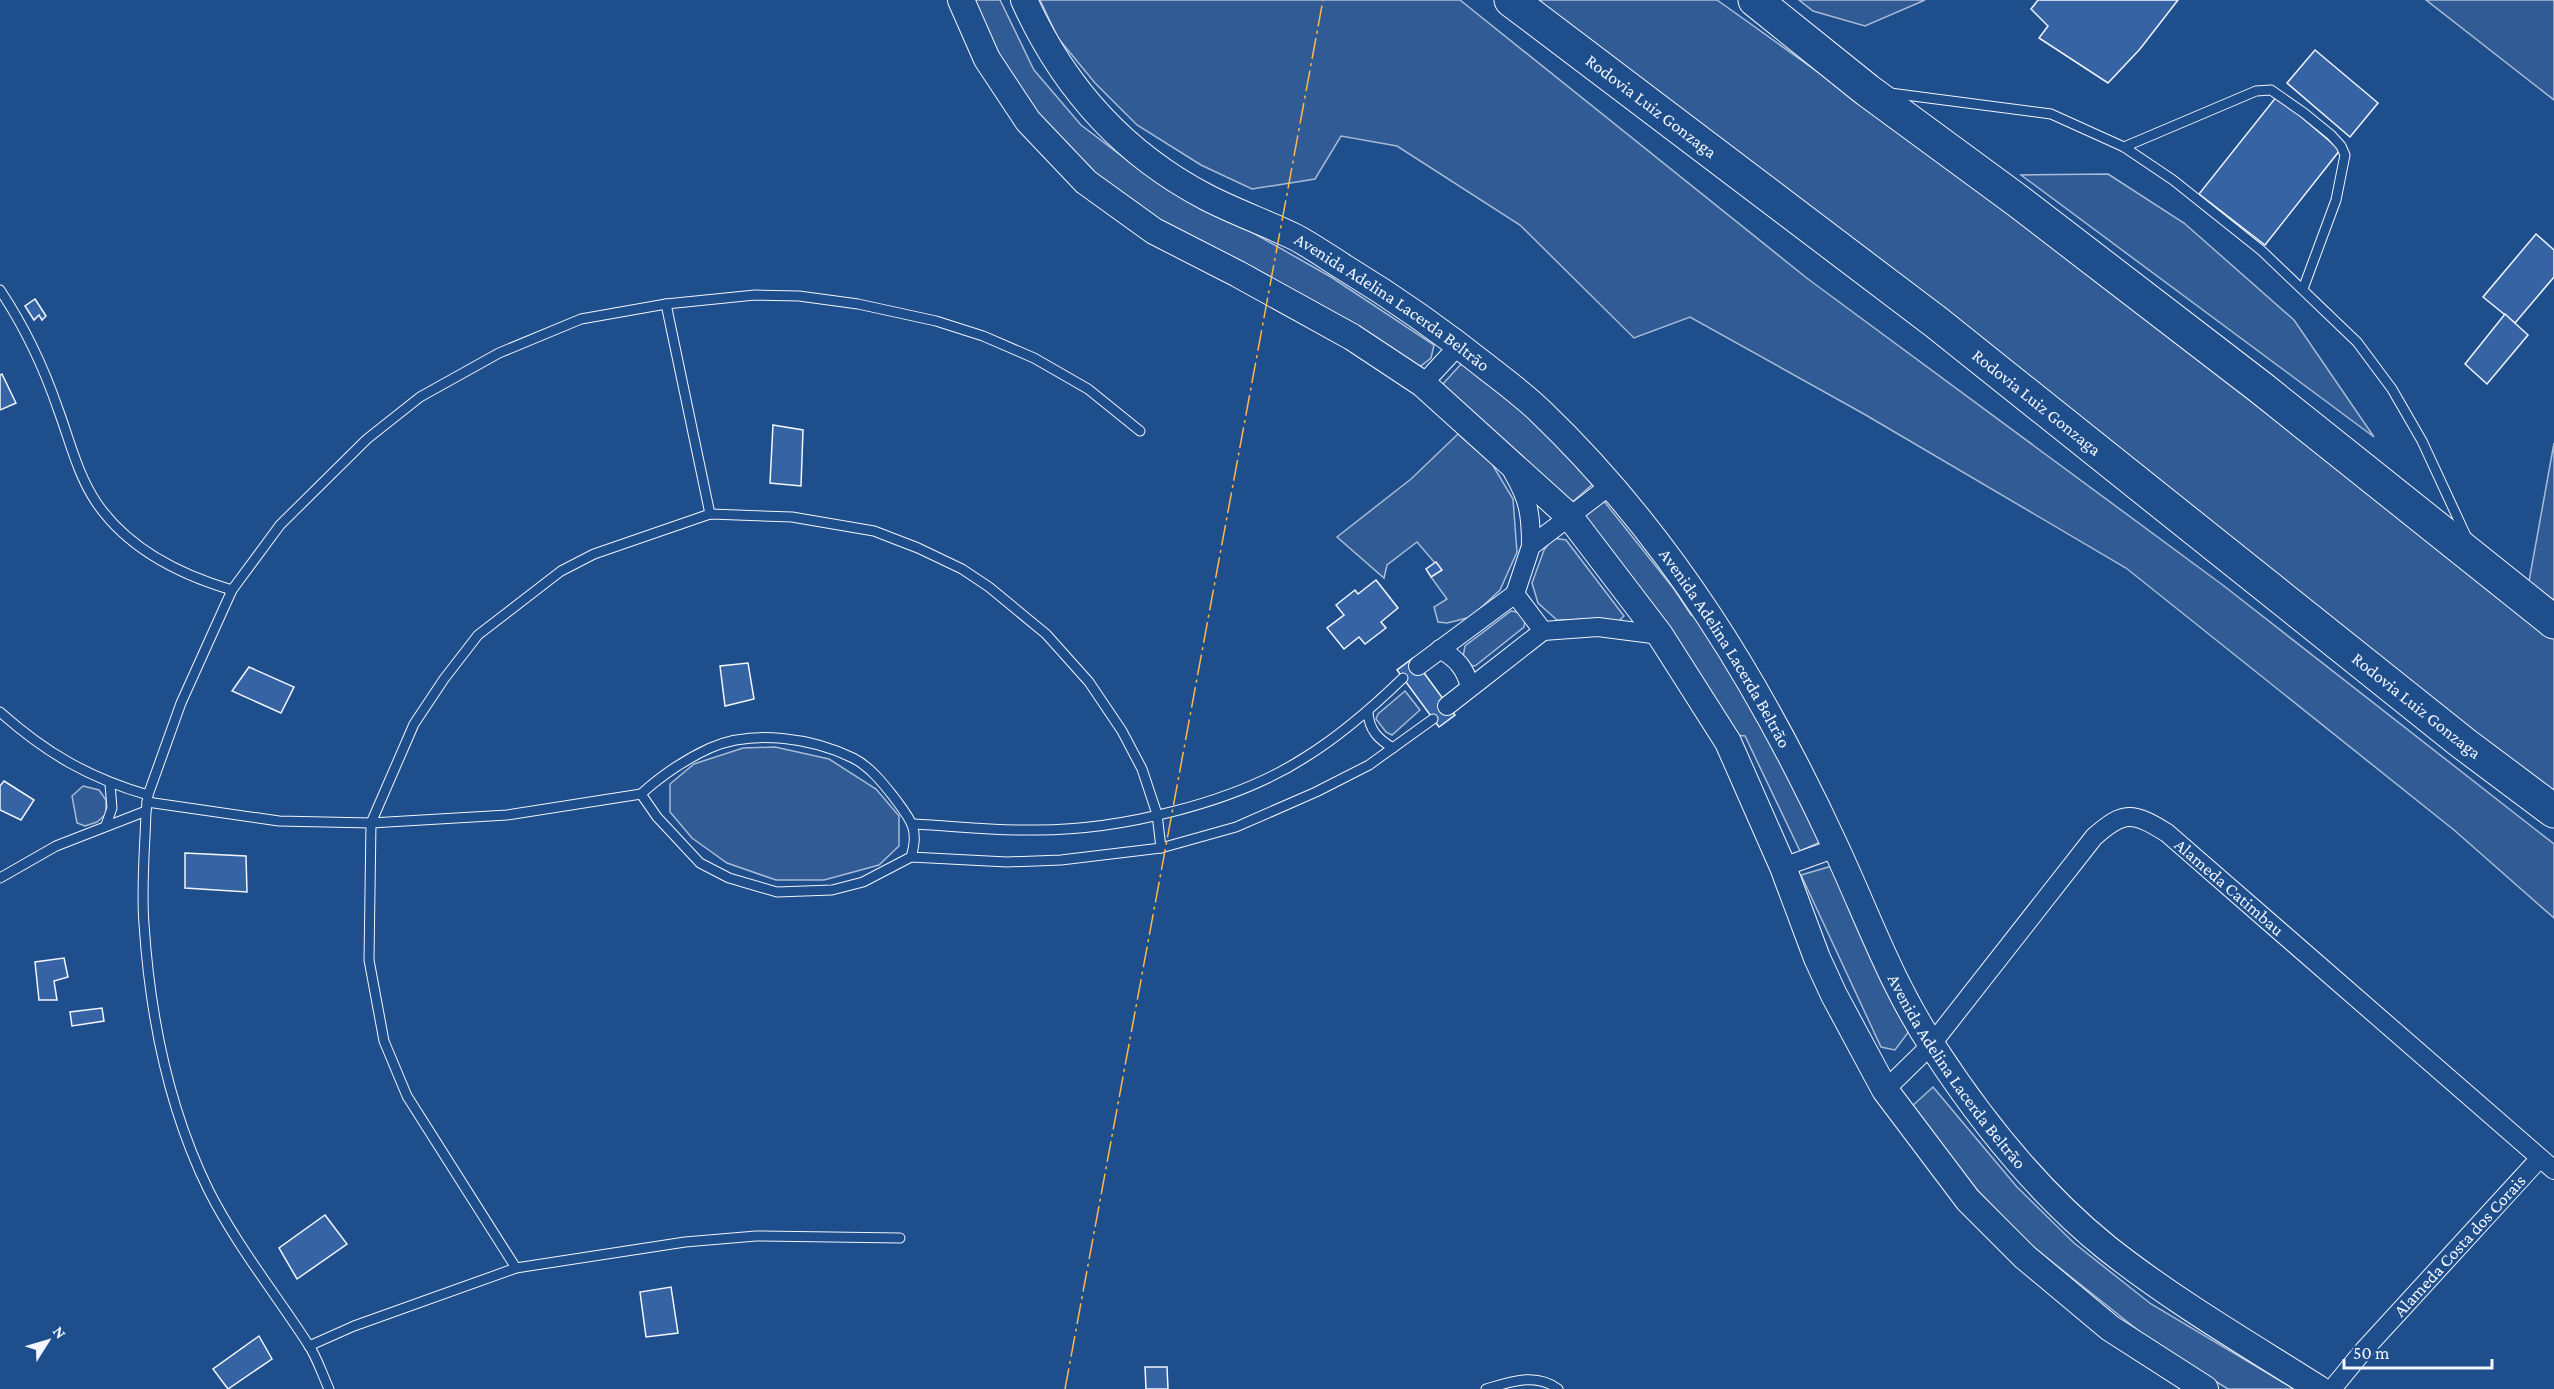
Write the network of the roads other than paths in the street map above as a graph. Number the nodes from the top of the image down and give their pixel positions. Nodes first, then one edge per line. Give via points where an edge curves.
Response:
1 (961, 0) edge
2 (1024, 0) edge
3 (1511, 0) edge
4 (1523, 0) edge
5 (1755, 0) edge
6 (1548, 29) junction
7 (1867, 90) junction
8 (2124, 147) junction
9 (2303, 289) junction
10 (0, 290) edge
11 (666, 304) junction
12 (1459, 345) junction
13 (1423, 384) junction
14 (1140, 431) dead end
15 (1501, 453) junction
16 (1612, 484) junction
17 (710, 514) junction
18 (1570, 517) junction
19 (1531, 546) junction
20 (2477, 559) junction
21 (232, 590) junction
22 (1515, 594) junction
23 (2554, 622) edge
24 (1543, 631) junction
25 (1660, 635) junction
26 (1440, 649) junction
27 (1418, 666) dead end
28 (1403, 678) dead end
29 (1470, 687) junction
30 (1448, 706) dead end
31 (0, 712) edge
32 (1368, 712) junction
33 (1433, 719) dead end
34 (1394, 748) junction
35 (110, 784) junction
36 (641, 794) junction
37 (147, 802) junction
38 (2554, 811) edge
39 (1157, 814) junction
40 (371, 823) junction
41 (914, 824) junction
42 (106, 825) junction
43 (1161, 848) junction
44 (1836, 848) junction
45 (911, 857) junction
46 (1783, 867) junction
47 (0, 878) edge
48 (1931, 1045) junction
49 (1886, 1090) junction
50 (2547, 1164) edge
51 (900, 1238) dead end
52 (516, 1268) junction
53 (309, 1346) junction
54 (329, 1389) edge
55 (1486, 1389) edge
56 (1558, 1389) edge
57 (2205, 1389) edge
58 (2319, 1389) edge
59 (2332, 1389) edge

1 - 13 main road via 987,59 1028,121 1086,182 1154,231 1352,337
2 - 12 main road, Avenida Adelina Lacerda Beltrão via 1053,58 1087,105 1134,150 1206,197 1297,238 1406,305
3 - 6 highway, Rodovia Luiz Gonzaga
4 - 6 highway
5 - 7 highway
6 - 38 highway, Rodovia Luiz Gonzaga via 1936,322 2463,743
7 - 8 lane via 2051,114
7 - 20 highway via 2260,387
8 - 9 lane via 2182,187
8 - 9 lane via 2256,92 2271,90 2304,113 2331,135 2345,155 2336,200
9 - 20 lane via 2357,342 2392,389 2422,441
10 - 21 lane via 48,379 73,457 97,503 127,535 163,562 199,580
11 - 14 lane via 755,295 799,296 936,321 1034,358 1088,389
11 - 17 lane
11 - 21 lane via 581,319 499,353 420,397 323,480 280,525
12 - 13 street
12 - 16 main road, Avenida Adelina Lacerda Beltrão via 1539,409
13 - 15 main road
15 - 18 main road
15 - 19 street via 1527,499
16 - 18 street
16 - 44 main road, Avenida Adelina Lacerda Beltrão via 1705,607 1772,718
17 - 39 lane via 792,517 874,531 918,548 980,581 1046,634 1089,682 1142,769
17 - 40 lane via 594,554 561,571 478,636 414,724
18 - 19 street
18 - 25 main road
19 - 22 street
20 - 23 highway
21 - 37 lane via 181,704
22 - 24 street
22 - 26 street
24 - 25 street via 1598,627
24 - 29 street
25 - 46 main road via 1728,742
26 - 27 street
26 - 29 street via 1461,664
28 - 32 lane
29 - 30 street
31 - 35 lane via 67,763
32 - 34 lane via 1376,735
32 - 39 lane via 1303,759 1252,785
33 - 34 lane
34 - 43 lane via 1316,792 1236,826
35 - 37 lane
35 - 42 lane via 112,808
36 - 40 lane via 507,815
36 - 41 lane via 663,774 711,747 780,738 854,759 880,780
36 - 45 lane via 671,834 700,863 729,878 777,892 832,890 864,882
37 - 40 lane via 279,821
37 - 42 lane
37 - 53 lane via 143,922 152,1001 176,1109 209,1190 231,1230
39 - 41 lane via 1099,826 1037,831
39 - 43 lane
40 - 52 lane via 369,960 384,1041 406,1096
41 - 45 lane
42 - 47 lane via 56,846
43 - 45 lane via 1006,862
44 - 46 street
44 - 48 main road, Avenida Adelina Lacerda Beltrão via 1887,968
46 - 49 main road via 1833,994
48 - 49 street
48 - 50 street, Alameda Catimbau via 2094,837 2110,822 2128,815 2167,833
48 - 58 main road, Avenida Adelina Lacerda Beltrão via 2040,1185 2103,1245 2158,1287
49 - 57 main road via 1968,1200 2025,1257 2110,1328
50 - 59 street, Alameda Costa dos Corais via 2364,1350
51 - 52 lane via 756,1236 686,1242
52 - 53 lane
53 - 54 lane
55 - 56 lane via 1517,1380 1538,1380

